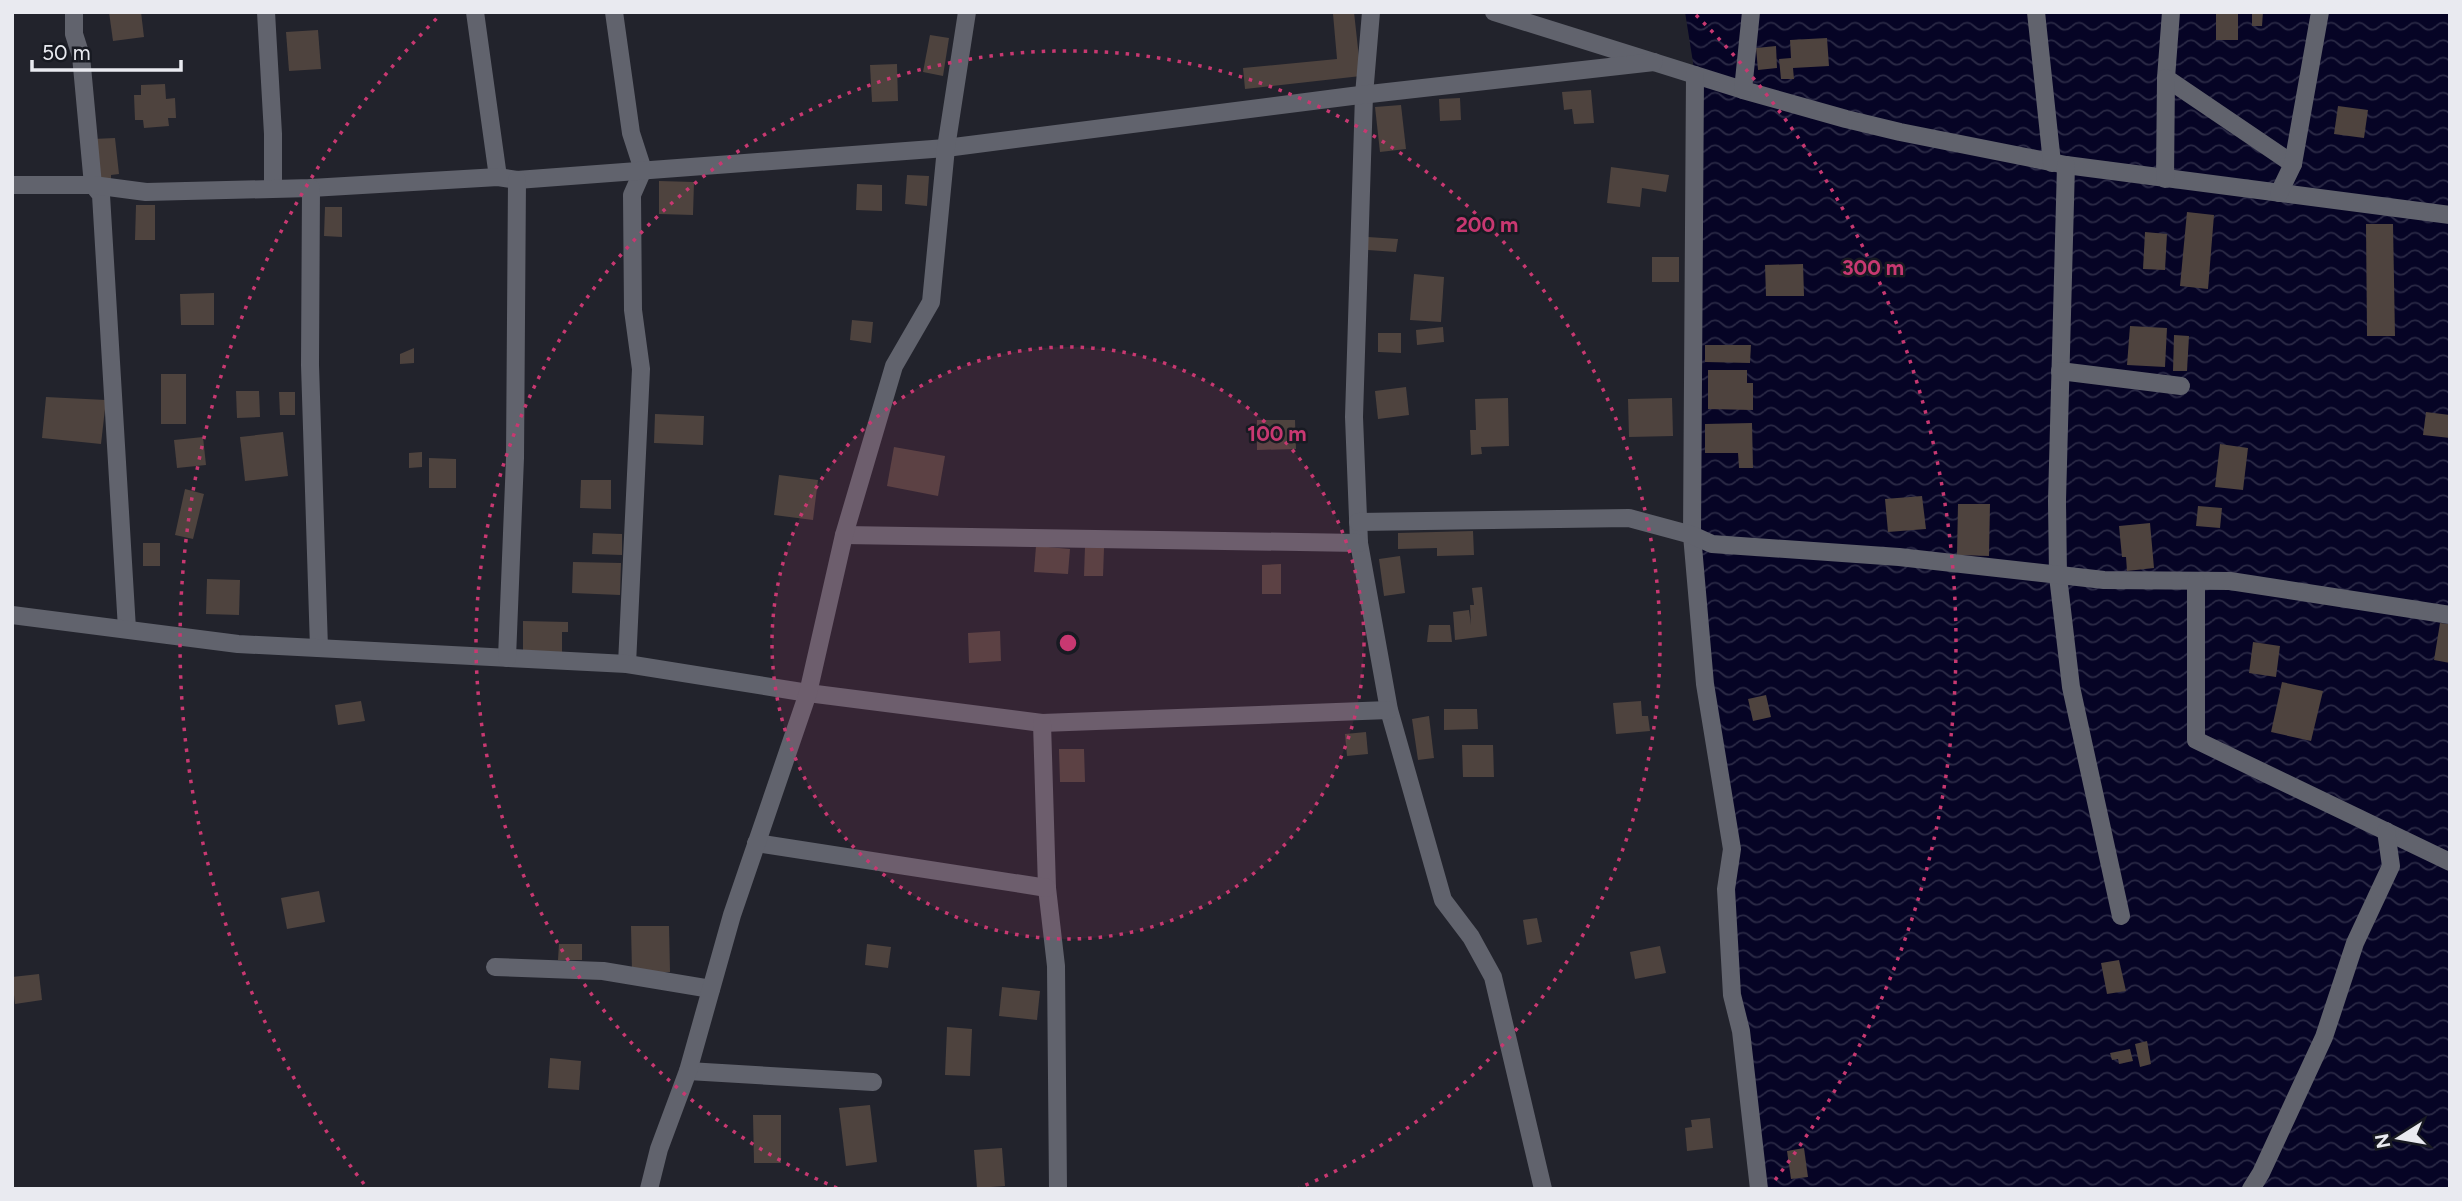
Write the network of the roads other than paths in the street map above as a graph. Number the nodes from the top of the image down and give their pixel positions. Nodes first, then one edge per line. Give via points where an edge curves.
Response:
1 (74, 12) edge
2 (266, 12) edge
3 (475, 12) edge
4 (614, 12) edge
5 (967, 12) edge
6 (1371, 12) edge
7 (1494, 12) edge
8 (1751, 12) edge
9 (2036, 12) edge
10 (2171, 12) edge
11 (2320, 12) edge
12 (1654, 62) junction
13 (1695, 75) junction
14 (2166, 78) junction
15 (1743, 90) junction
16 (1364, 95) junction
17 (946, 148) junction
18 (2059, 164) junction
19 (2293, 164) junction
20 (643, 170) junction
21 (498, 177) junction
22 (2165, 179) junction
23 (517, 180) junction
24 (12, 185) edge
25 (93, 186) junction
26 (273, 188) junction
27 (311, 188) junction
28 (2279, 193) junction
29 (2450, 215) edge
30 (2060, 371) junction
31 (2181, 386) dead end
32 (1358, 522) junction
33 (844, 535) junction
34 (1692, 535) junction
35 (1359, 543) junction
36 (2058, 576) junction
37 (2196, 581) junction
38 (12, 615) edge
39 (2450, 615) edge
40 (127, 629) junction
41 (319, 648) junction
42 (507, 658) junction
43 (627, 664) junction
44 (807, 693) junction
45 (1389, 710) junction
46 (1042, 723) junction
47 (2386, 831) junction
48 (757, 843) junction
49 (2450, 862) edge
50 (1047, 888) junction
51 (2121, 916) dead end
52 (495, 967) dead end
53 (711, 989) junction
54 (688, 1071) junction
55 (873, 1082) dead end
56 (649, 1189) edge
57 (1058, 1189) edge
58 (1543, 1189) edge
59 (1759, 1189) edge
60 (2251, 1189) edge

1 - 25 street
2 - 26 street
3 - 21 street
4 - 20 street via 631,133
5 - 17 street
6 - 16 street
7 - 12 street
8 - 15 street
9 - 18 street
10 - 14 street
11 - 19 street
12 - 13 street
12 - 16 street
13 - 15 street
13 - 34 street
14 - 19 street
14 - 22 street
15 - 18 street via 1846,119
16 - 17 street
16 - 32 street via 1354,417
17 - 20 street
17 - 33 street via 931,302 894,366
18 - 22 street
18 - 30 street
19 - 28 street
20 - 23 street
20 - 43 street via 632,195 633,310 641,369
21 - 23 street
21 - 27 street
22 - 28 street
23 - 42 street via 515,458
24 - 25 street
25 - 26 street via 146,192
25 - 40 street via 101,195
26 - 27 street
27 - 41 street via 310,365
28 - 29 street
30 - 31 street
30 - 36 street
32 - 34 street via 1629,518
32 - 35 street
33 - 35 street
33 - 44 street
34 - 36 street via 1712,544 1899,557
34 - 59 street via 1705,684 1732,849 1726,890 1732,995 1741,1031
35 - 45 street
36 - 37 street
36 - 51 street via 2071,687
37 - 39 street via 2230,581
37 - 47 street via 2196,740
38 - 40 street
40 - 41 street via 237,644
41 - 42 street
42 - 43 street
43 - 44 street
44 - 46 street
44 - 48 street
45 - 46 street
45 - 58 street via 1443,900 1493,977
46 - 50 street
47 - 49 street
47 - 60 street via 2391,866 2355,943 2324,1037
48 - 50 street
48 - 53 street
50 - 57 street via 1056,966
52 - 53 street via 603,971
53 - 54 street
54 - 55 street
54 - 56 street

